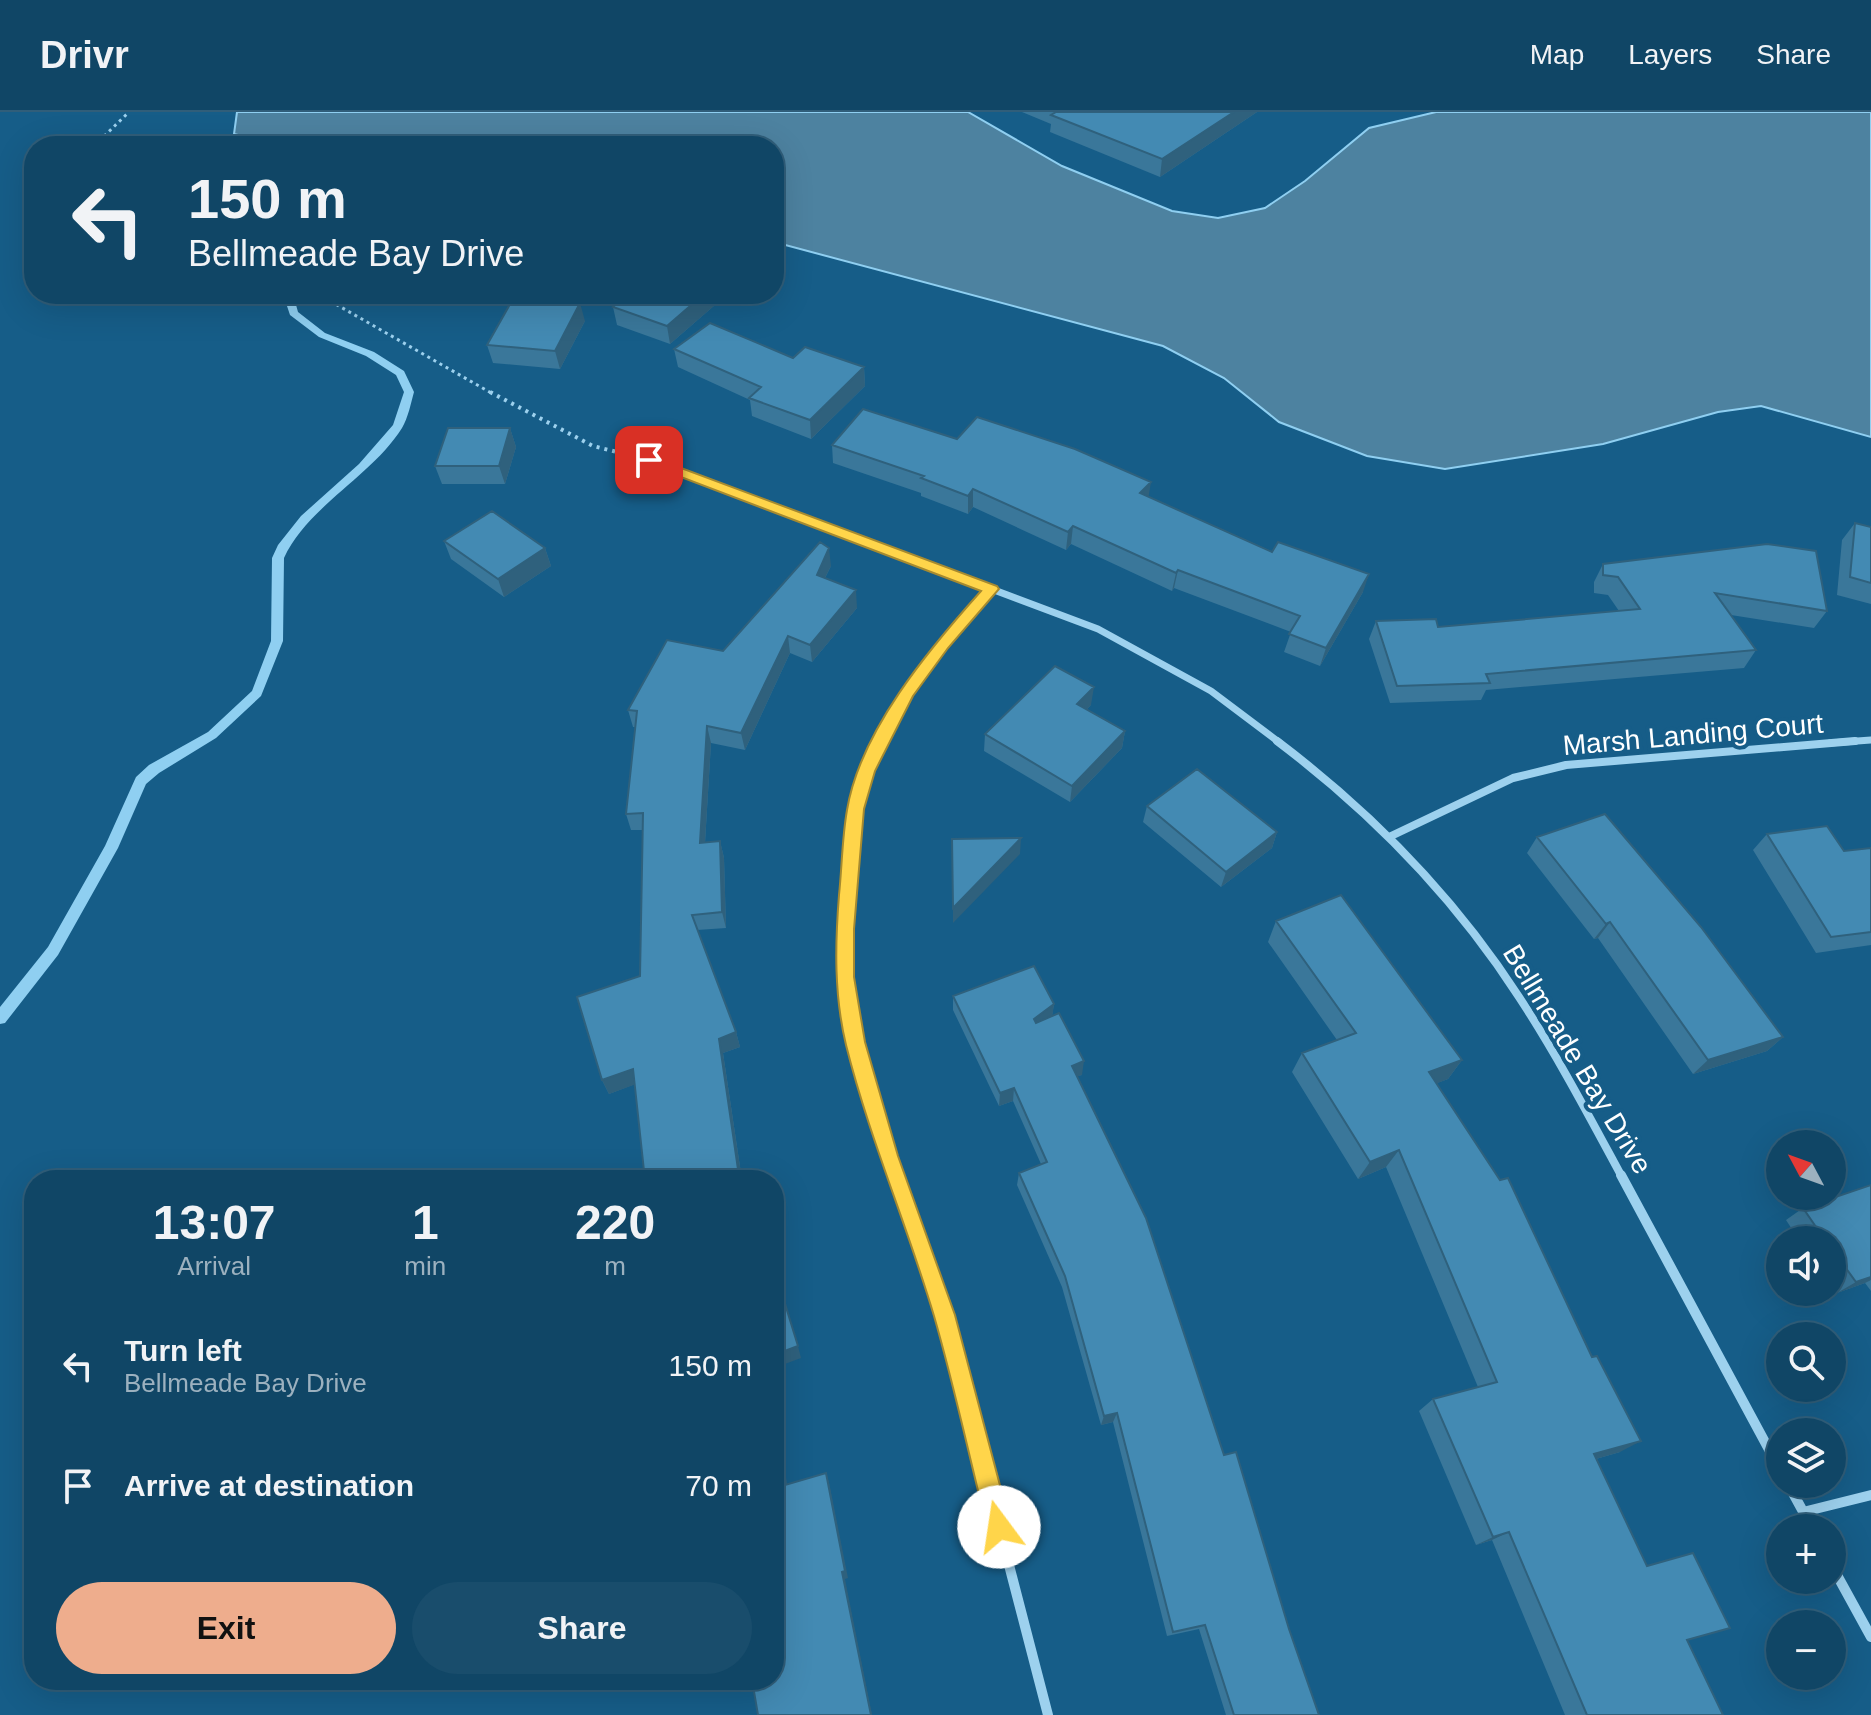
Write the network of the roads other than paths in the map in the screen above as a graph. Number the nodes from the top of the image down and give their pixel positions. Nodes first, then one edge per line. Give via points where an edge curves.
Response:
1 (649, 460) road end
2 (991, 589) junction
3 (1871, 740) edge
4 (1389, 837) junction
5 (1766, 1444) edge
6 (1871, 1495) edge
7 (1796, 1498) edge
8 (1803, 1512) joint
9 (1846, 1591) edge
10 (1871, 1637) edge
11 (1048, 1715) edge

1 - 2 street, Bellmeade Bay Drive
2 - 4 street, Bellmeade Bay Drive via 1098,629 1211,691 1323,776
2 - 11 street via 906,693 866,771 856,809 845,977 855,1042 944,1315
3 - 4 street, Marsh Landing Court via 1566,765 1513,778
4 - 5 street, Bellmeade Bay Drive via 1454,909 1518,995 1572,1084
6 - 8 street
7 - 8 street
9 - 10 street

